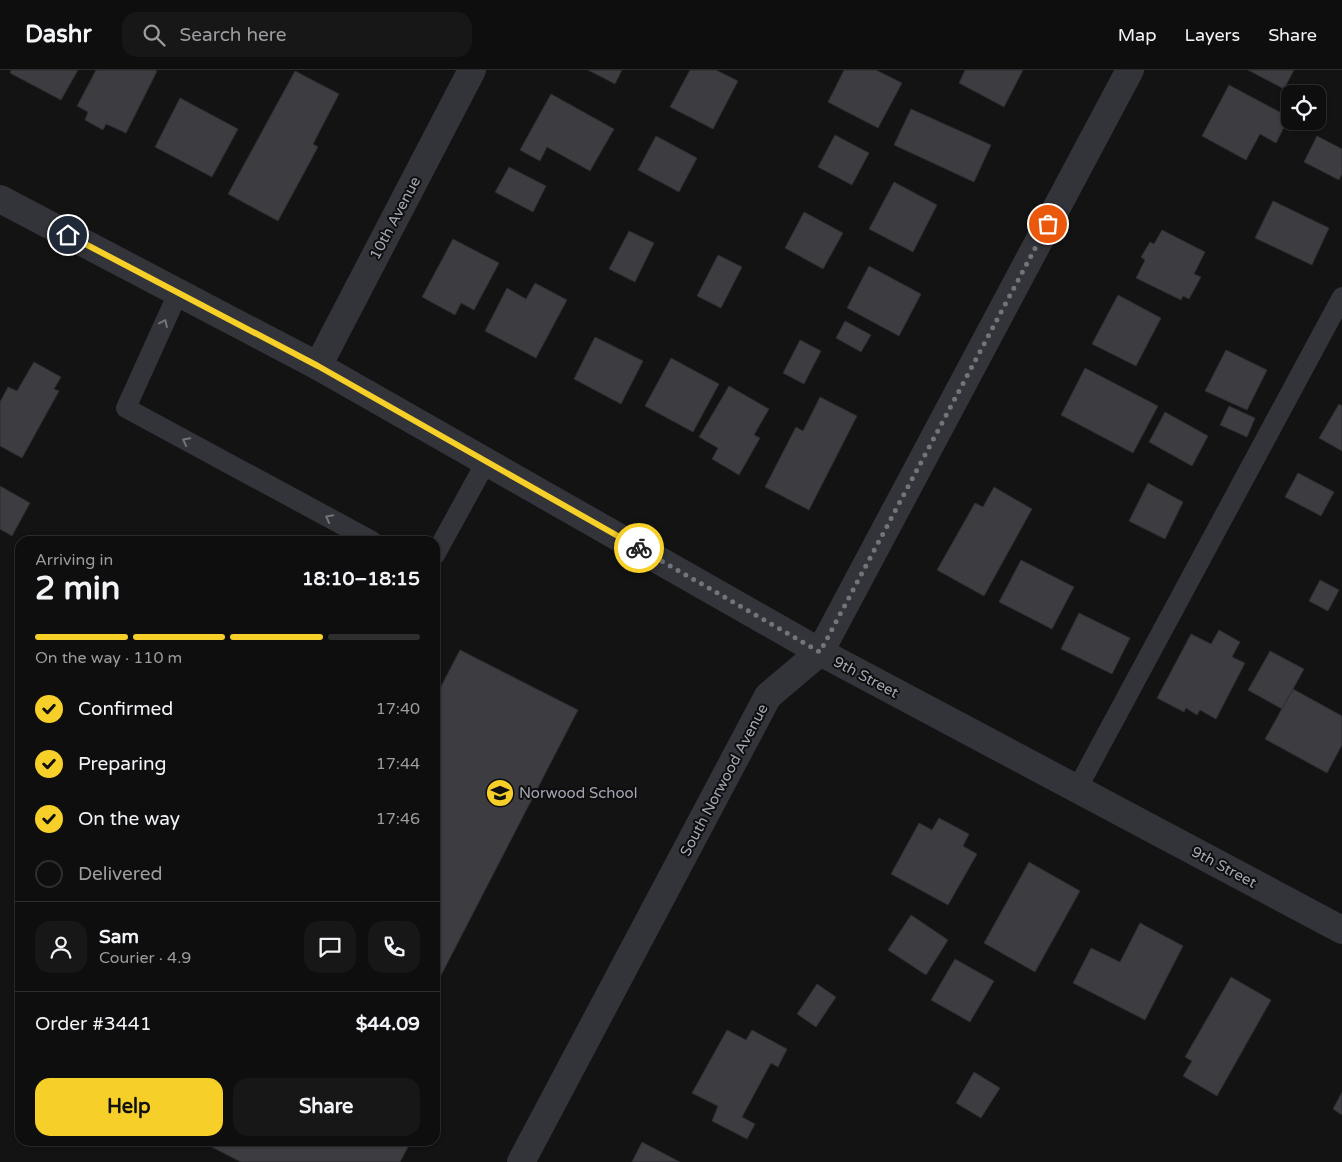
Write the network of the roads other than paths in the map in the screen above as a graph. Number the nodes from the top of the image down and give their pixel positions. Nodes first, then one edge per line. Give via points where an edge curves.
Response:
1 (472, 70) edge
2 (1130, 70) edge
3 (0, 199) edge
4 (178, 293) junction
5 (1342, 296) edge
6 (318, 366) junction
7 (486, 462) junction
8 (363, 536) edge
9 (440, 546) edge
10 (820, 652) junction
11 (1077, 789) junction
12 (1342, 930) edge
13 (521, 1162) edge

1 - 6 street, 10th Avenue
2 - 10 street, South Norwood Avenue
3 - 4 street, 9th Street
4 - 6 street, 9th Street
8 -> 4 lane via 126,408
5 - 11 lane
6 - 7 street, 9th Street
7 - 9 lane
7 - 10 street, 9th Street
10 - 11 street, 9th Street
10 - 13 street, South Norwood Avenue via 768,696
11 - 12 street, 9th Street

